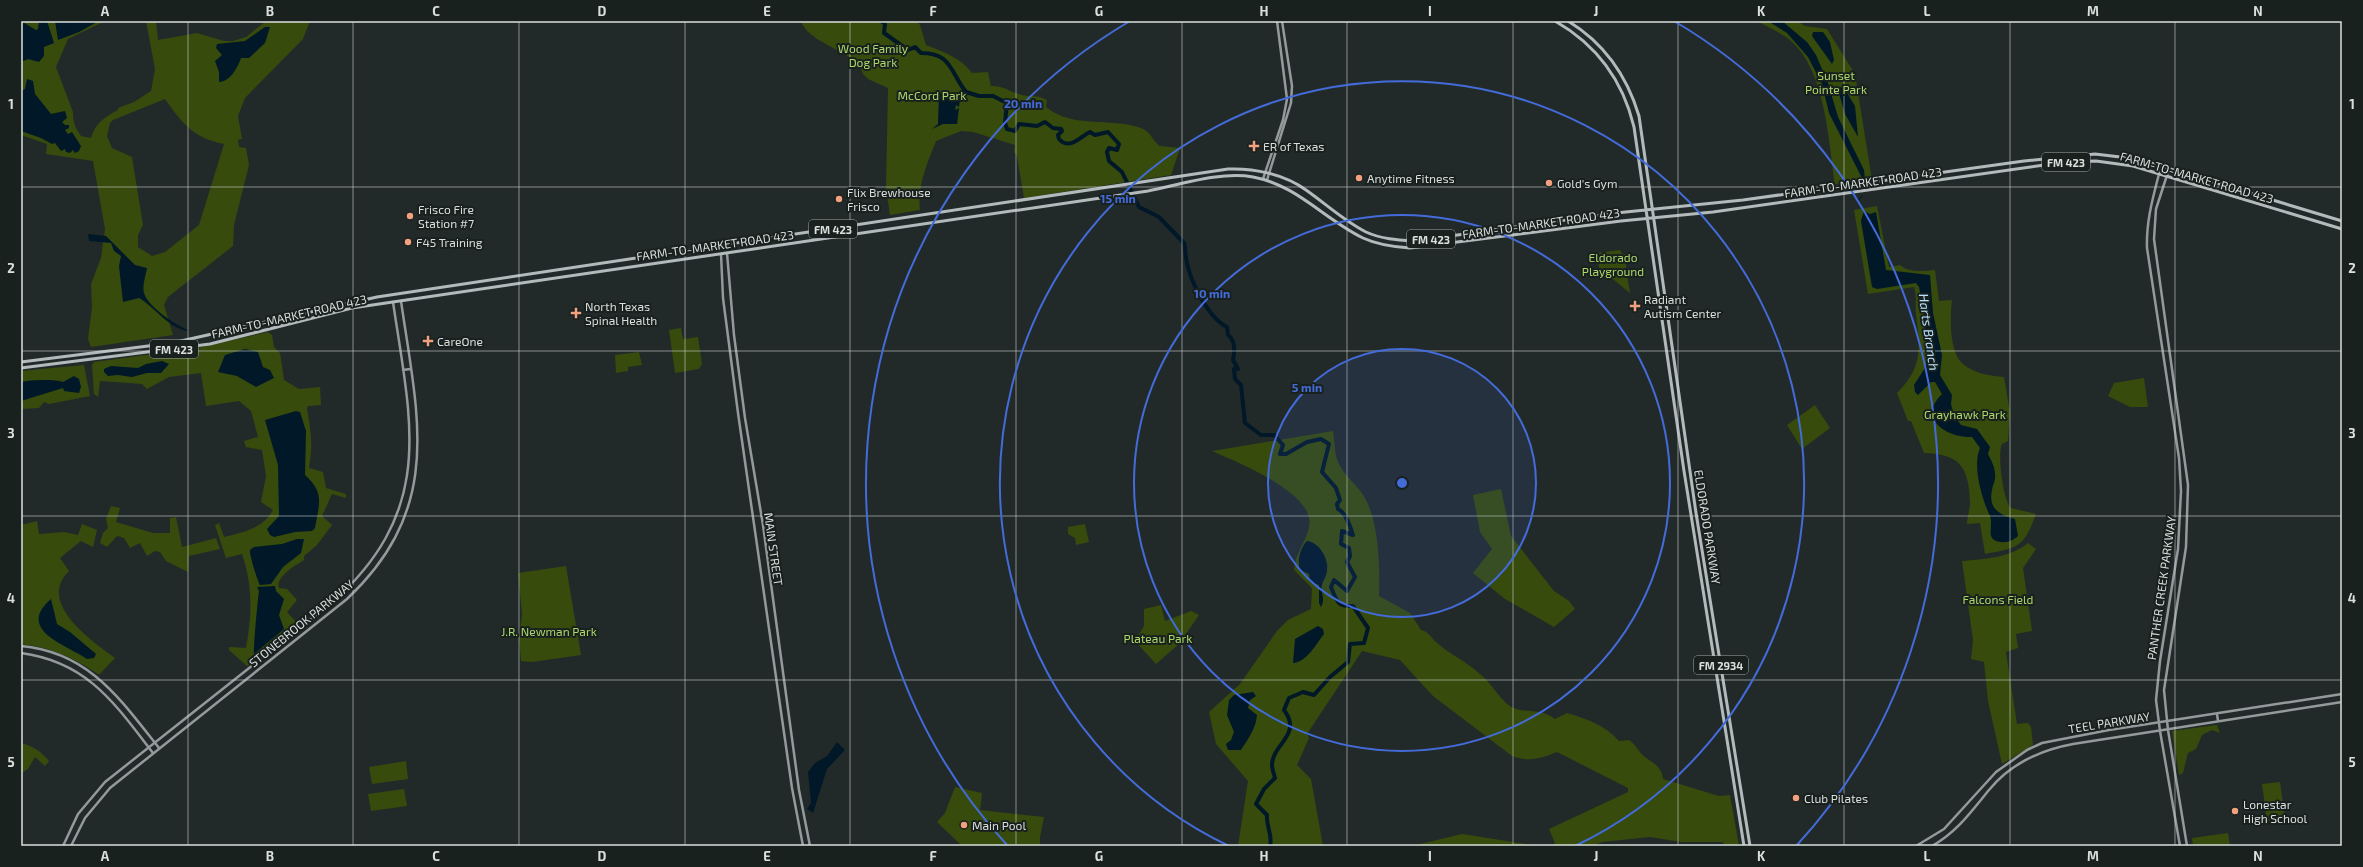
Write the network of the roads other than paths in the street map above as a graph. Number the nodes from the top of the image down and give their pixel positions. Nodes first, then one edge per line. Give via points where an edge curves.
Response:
1 (1277, 21) edge
2 (1282, 21) edge
3 (1555, 21) edge
4 (1568, 21) edge
5 (1290, 78) junction
6 (1286, 79) junction
7 (1646, 155) junction
8 (1638, 156) junction
9 (2161, 166) junction
10 (2169, 168) junction
11 (1265, 172) junction
12 (1269, 174) junction
13 (2159, 174) junction
14 (2166, 176) junction
15 (1180, 178) junction
16 (1265, 180) junction
17 (1181, 184) junction
18 (2248, 193) junction
19 (1743, 200) junction
20 (2246, 200) junction
21 (1744, 207) junction
22 (1652, 210) junction
23 (1646, 211) junction
24 (1343, 218) junction
25 (1647, 218) junction
26 (1654, 218) junction
27 (1579, 219) junction
28 (2342, 221) edge
29 (1339, 223) junction
30 (1580, 227) junction
31 (2342, 229) edge
32 (1496, 231) junction
33 (1496, 238) junction
34 (727, 253) junction
35 (721, 254) junction
36 (487, 281) junction
37 (488, 288) junction
38 (1663, 292) junction
39 (1658, 293) junction
40 (400, 301) junction
41 (393, 302) junction
42 (323, 309) junction
43 (325, 317) junction
44 (270, 322) junction
45 (271, 330) junction
46 (21, 362) edge
47 (21, 368) edge
48 (410, 368) junction
49 (402, 370) junction
50 (742, 390) junction
51 (735, 391) junction
52 (301, 627) junction
53 (306, 633) junction
54 (21, 646) edge
55 (21, 653) edge
56 (2342, 694) edge
57 (2342, 702) edge
58 (2267, 706) junction
59 (2217, 714) junction
60 (2268, 714) junction
61 (2167, 721) junction
62 (2218, 721) junction
63 (2158, 723) junction
64 (2168, 730) junction
65 (2160, 731) junction
66 (155, 742) junction
67 (148, 747) junction
68 (159, 748) junction
69 (153, 753) junction
70 (2176, 779) junction
71 (2169, 780) junction
72 (1744, 813) junction
73 (1739, 814) junction
74 (2186, 837) junction
75 (2179, 838) junction
76 (63, 846) edge
77 (71, 846) edge
78 (803, 846) edge
79 (810, 846) edge
80 (1744, 846) edge
81 (1750, 846) edge
82 (1916, 846) edge
83 (1932, 846) edge
84 (2180, 846) edge
85 (2187, 846) edge

1 - 6 main road
2 - 5 main road
3 - 8 main road, ELDORADO PARKWAY via 1585,41 1616,80 1632,119
4 - 7 main road, ELDORADO PARKWAY via 1590,35 1608,54 1624,79 1639,116
5 - 6 main road
5 - 12 main road via 1290,114
6 - 11 main road via 1286,107
7 - 8 main road
7 - 22 main road, ELDORADO PARKWAY
8 - 23 main road, ELDORADO PARKWAY
9 - 10 main road, FARM-TO-MARKET ROAD 423 / FM 423
9 - 13 main road, PANTHER CREEK PARKWAY
9 - 19 main road, FARM-TO-MARKET ROAD 423 / FM 423 via 2123,157 2080,154
10 - 14 main road, PANTHER CREEK PARKWAY
10 - 18 main road, FARM-TO-MARKET ROAD 423 / FM 423
11 - 12 main road, FARM-TO-MARKET ROAD 423 / FM 423
11 - 15 main road, FARM-TO-MARKET ROAD 423 / FM 423 via 1228,169
11 - 16 main road
12 - 16 main road
12 - 24 main road, FARM-TO-MARKET ROAD 423 / FM 423 via 1300,186
13 - 14 main road, FARM-TO-MARKET ROAD 423 / FM 423
13 - 21 main road, FARM-TO-MARKET ROAD 423 / FM 423 via 2112,163 2077,162
13 - 63 main road, PANTHER CREEK PARKWAY via 2147,222 2147,248 2178,455 2182,500 2178,549 2158,678
14 - 20 main road, FARM-TO-MARKET ROAD 423 / FM 423
14 - 61 main road, PANTHER CREEK PARKWAY via 2156,209 2154,239 2186,460 2189,506 2186,547 2166,674
15 - 17 main road
15 - 36 main road, FARM-TO-MARKET ROAD 423 / FM 423
16 - 17 main road, FARM-TO-MARKET ROAD 423 / FM 423 via 1234,175
16 - 29 main road, FARM-TO-MARKET ROAD 423 / FM 423 via 1296,193
17 - 34 main road, FARM-TO-MARKET ROAD 423 / FM 423
18 - 20 main road
18 - 28 main road, FARM-TO-MARKET ROAD 423 / FM 423
19 - 21 main road
19 - 22 main road, FARM-TO-MARKET ROAD 423 / FM 423
20 - 31 main road, FARM-TO-MARKET ROAD 423 / FM 423
21 - 26 main road, FARM-TO-MARKET ROAD 423 / FM 423
22 - 23 main road, FARM-TO-MARKET ROAD 423 / FM 423
22 - 26 main road, ELDORADO PARKWAY / FM 2934
23 - 25 main road, ELDORADO PARKWAY / FM 2934
23 - 27 main road, FARM-TO-MARKET ROAD 423 / FM 423
24 - 29 main road
24 - 32 main road, FARM-TO-MARKET ROAD 423 / FM 423 via 1367,232 1401,240
25 - 26 main road, FARM-TO-MARKET ROAD 423 / FM 423
25 - 30 main road, FARM-TO-MARKET ROAD 423 / FM 423
25 - 39 main road, ELDORADO PARKWAY / FM 2934
26 - 38 main road, ELDORADO PARKWAY / FM 2934
27 - 30 main road
27 - 32 main road, FARM-TO-MARKET ROAD 423 / FM 423
29 - 33 main road, FARM-TO-MARKET ROAD 423 / FM 423 via 1364,238 1398,248 1423,248
30 - 33 main road, FARM-TO-MARKET ROAD 423 / FM 423
32 - 33 main road
34 - 35 main road, FARM-TO-MARKET ROAD 423 / FM 423
34 - 50 main road, MAIN STREET
35 - 37 main road, FARM-TO-MARKET ROAD 423 / FM 423
35 - 51 main road, MAIN STREET via 723,298
36 - 37 main road
36 - 42 main road, FARM-TO-MARKET ROAD 423 / FM 423 via 377,297
37 - 40 main road, FARM-TO-MARKET ROAD 423 / FM 423
38 - 39 main road
38 - 72 main road, ELDORADO PARKWAY / FM 2934
39 - 73 main road, ELDORADO PARKWAY / FM 2934
40 - 41 main road, FARM-TO-MARKET ROAD 423 / FM 423
40 - 48 main road, STONEBROOK PARKWAY
41 - 43 main road, FARM-TO-MARKET ROAD 423 / FM 423 via 352,308
41 - 49 main road, STONEBROOK PARKWAY
42 - 43 main road
42 - 44 main road, FARM-TO-MARKET ROAD 423 / FM 423
43 - 45 main road, FARM-TO-MARKET ROAD 423 / FM 423
44 - 45 main road
44 - 46 main road, FARM-TO-MARKET ROAD 423 / FM 423 via 172,343
45 - 47 main road, FARM-TO-MARKET ROAD 423 / FM 423 via 210,344
48 - 49 main road
48 - 53 main road, STONEBROOK PARKWAY via 418,433 418,462 406,514 386,554 366,581
49 - 52 main road, STONEBROOK PARKWAY via 410,431 410,467 396,518 380,549 358,578
50 - 51 main road
50 - 79 main road, MAIN STREET via 799,790
51 - 78 main road, MAIN STREET via 792,788
52 - 53 main road
52 - 66 main road, STONEBROOK PARKWAY
53 - 68 main road, STONEBROOK PARKWAY
54 - 66 main road via 63,656 97,676 117,695
55 - 67 main road via 55,661 91,681 109,697
56 - 58 main road, TEEL PARKWAY
57 - 60 main road, TEEL PARKWAY
58 - 59 main road, TEEL PARKWAY
58 - 60 main road
59 - 61 main road, TEEL PARKWAY
59 - 62 main road
60 - 62 main road, TEEL PARKWAY
61 - 63 main road, TEEL PARKWAY
61 - 64 main road, PANTHER CREEK PARKWAY
62 - 64 main road, TEEL PARKWAY
63 - 65 main road, PANTHER CREEK PARKWAY
63 - 82 main road, TEEL PARKWAY via 2059,739 2027,750 2010,760 1983,784 1957,818
64 - 65 main road, TEEL PARKWAY
64 - 70 main road, PANTHER CREEK PARKWAY
65 - 71 main road, PANTHER CREEK PARKWAY
65 - 83 main road, TEEL PARKWAY via 2066,745 2032,757 2002,776 1964,821
66 - 67 main road, STONEBROOK PARKWAY
66 - 68 main road
67 - 69 main road
67 - 76 main road, STONEBROOK PARKWAY via 93,795 78,814
68 - 69 main road, STONEBROOK PARKWAY
69 - 77 main road, STONEBROOK PARKWAY via 99,800 79,828
70 - 71 main road
70 - 74 main road, PANTHER CREEK PARKWAY
71 - 75 main road, PANTHER CREEK PARKWAY
72 - 73 main road
72 - 81 main road, ELDORADO PARKWAY / FM 2934
73 - 80 main road, ELDORADO PARKWAY / FM 2934
74 - 75 main road
74 - 85 main road, PANTHER CREEK PARKWAY
75 - 84 main road, PANTHER CREEK PARKWAY

